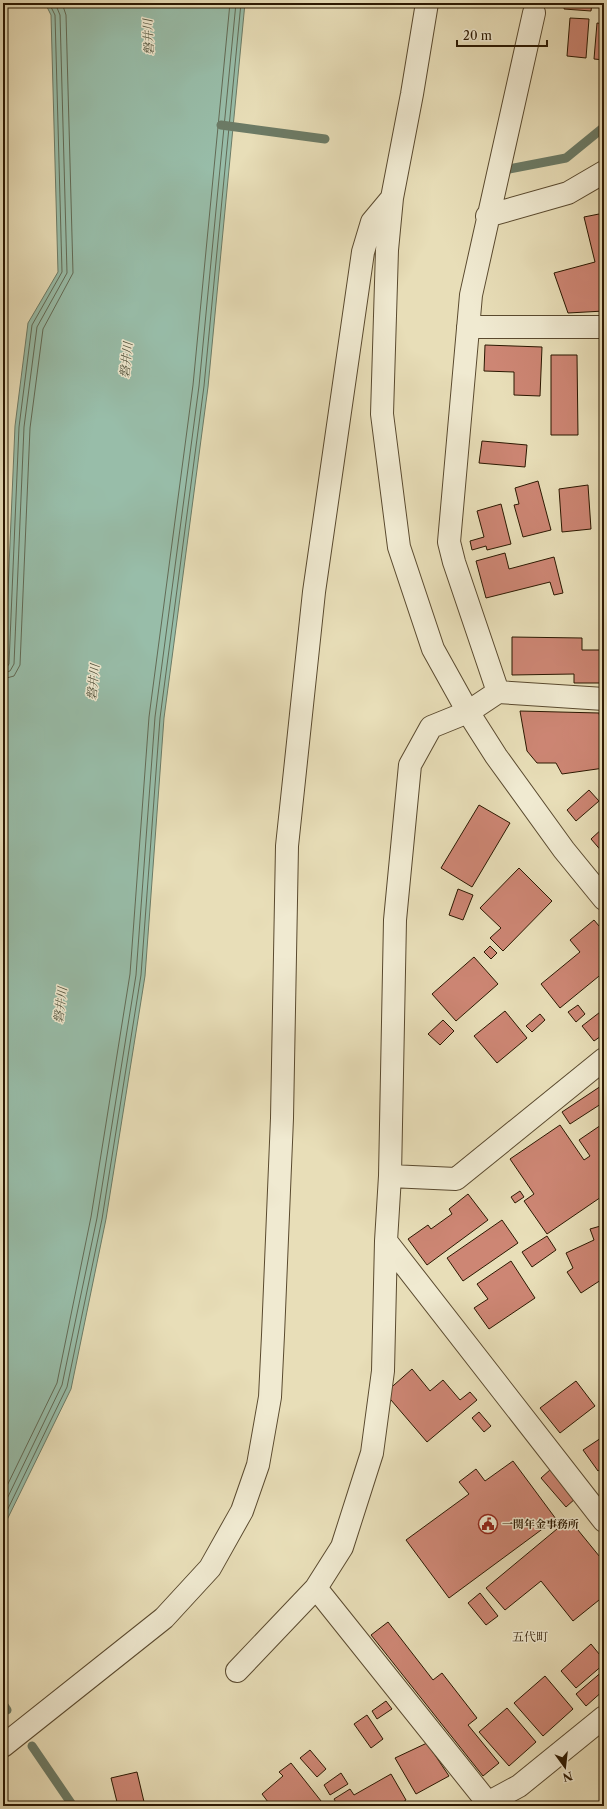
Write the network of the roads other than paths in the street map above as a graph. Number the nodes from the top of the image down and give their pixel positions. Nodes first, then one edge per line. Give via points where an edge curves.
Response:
1 (427, 3) edge
2 (534, 13) dead end
3 (603, 174) edge
4 (392, 198) junction
5 (487, 216) junction
6 (468, 326) junction
7 (604, 327) edge
8 (498, 692) junction
9 (604, 699) edge
10 (468, 712) junction
11 (604, 899) edge
12 (604, 1058) edge
13 (390, 1176) junction
14 (386, 1241) junction
15 (604, 1521) edge
16 (316, 1588) junction
17 (237, 1671) dead end
18 (604, 1717) edge
19 (3, 1746) edge
20 (485, 1804) edge

1 - 4 street
2 - 5 street
3 - 5 street via 568,193
4 - 10 street via 387,250 382,414 399,547 434,649
4 - 19 street via 372,222 363,252 313,600 287,846 282,1118 273,1335 270,1397 258,1465 242,1511 210,1568 164,1618
5 - 6 street via 471,295
6 - 7 street
6 - 8 street via 449,542 456,570
8 - 9 street
8 - 10 street
10 - 11 street via 501,763 564,850
10 - 13 street via 431,727 410,765 394,920
12 - 13 street via 456,1179
13 - 14 street
14 - 15 street
14 - 16 street via 383,1371 372,1453 342,1547
16 - 17 street
16 - 20 street
18 - 20 street via 519,1786

